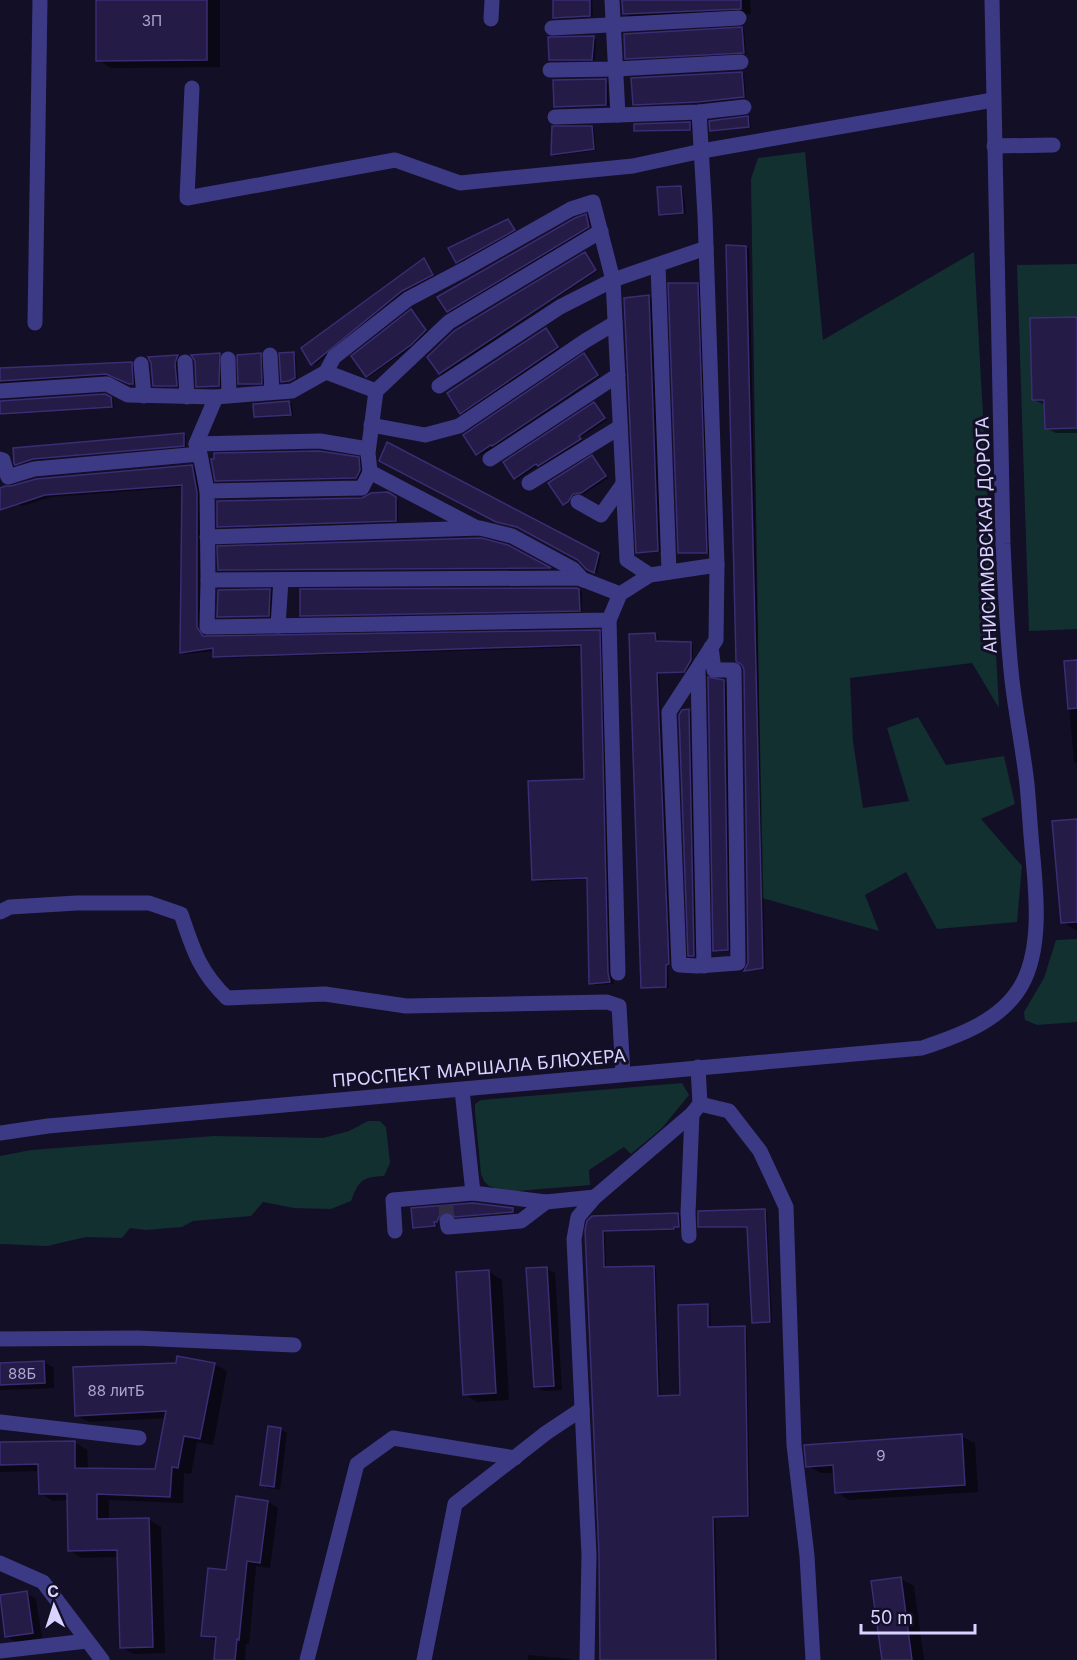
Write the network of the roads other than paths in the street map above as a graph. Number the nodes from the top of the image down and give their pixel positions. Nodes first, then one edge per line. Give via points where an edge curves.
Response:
1 (40, 0) edge
2 (492, 0) edge
3 (612, 0) edge
4 (992, 0) edge
5 (739, 18) dead end
6 (491, 19) dead end
7 (613, 25) junction
8 (552, 27) dead end
9 (741, 62) dead end
10 (616, 69) junction
11 (550, 70) dead end
12 (192, 88) dead end
13 (993, 100) junction
14 (744, 108) dead end
15 (699, 112) junction
16 (618, 115) junction
17 (555, 117) dead end
18 (1053, 145) dead end
19 (994, 146) junction
20 (702, 151) junction
21 (601, 231) junction
22 (706, 248) junction
23 (658, 265) junction
24 (613, 280) junction
25 (35, 322) dead end
26 (615, 323) junction
27 (270, 356) dead end
28 (228, 359) dead end
29 (185, 362) dead end
30 (141, 364) dead end
31 (326, 372) junction
32 (618, 375) junction
33 (439, 386) dead end
34 (0, 391) edge
35 (376, 391) junction
36 (272, 392) junction
37 (144, 396) junction
38 (223, 396) junction
39 (187, 397) junction
40 (371, 425) junction
41 (620, 428) junction
42 (198, 449) junction
43 (368, 449) junction
44 (0, 459) edge
45 (490, 459) dead end
46 (370, 472) junction
47 (4, 480) edge
48 (529, 483) dead end
49 (623, 484) junction
50 (207, 491) junction
51 (578, 502) dead end
52 (478, 528) junction
53 (207, 537) junction
54 (717, 565) junction
55 (669, 572) junction
56 (650, 575) junction
57 (208, 580) junction
58 (281, 580) junction
59 (583, 580) junction
60 (620, 594) junction
61 (609, 620) junction
62 (278, 626) junction
63 (711, 647) junction
64 (698, 668) junction
65 (0, 912) edge
66 (704, 966) junction
67 (618, 973) dead end
68 (961, 1035) joint
69 (698, 1067) junction
70 (623, 1074) junction
71 (462, 1090) junction
72 (696, 1109) junction
73 (0, 1133) edge
74 (473, 1193) junction
75 (595, 1197) junction
76 (546, 1202) junction
77 (447, 1221) dead end
78 (395, 1231) dead end
79 (689, 1236) dead end
80 (0, 1339) edge
81 (294, 1345) dead end
82 (582, 1409) junction
83 (0, 1422) edge
84 (139, 1438) dead end
85 (515, 1458) junction
86 (0, 1563) edge
87 (87, 1641) junction
88 (0, 1651) edge
89 (102, 1660) edge
90 (307, 1660) edge
91 (424, 1660) edge
92 (587, 1660) edge
93 (813, 1660) edge

1 - 25 street
2 - 6 street
3 - 7 street
4 - 13 street, АНИСИМОВСКАЯ ДОРОГА
5 - 7 street
7 - 8 street
7 - 10 street
9 - 10 street
10 - 11 street
10 - 16 street
12 - 20 street via 188,198 395,160 460,183 633,166
13 - 19 street, АНИСИМОВСКАЯ ДОРОГА
13 - 20 street
14 - 15 street
15 - 16 street
15 - 20 street
16 - 17 street
18 - 19 street
19 - 68 street, АНИСИМОВСКАЯ ДОРОГА via 1006,600 1012,680 1027,784 1036,934 1021,986 1007,1004
20 - 22 street
21 - 24 street
21 - 31 street via 593,202 571,209 408,299 334,357
21 - 35 street via 449,322
22 - 23 street
22 - 54 street
23 - 24 street
23 - 55 street
24 - 26 street
24 - 33 street via 560,307
26 - 32 street
26 - 40 street via 459,426 425,435
27 - 36 street
28 - 38 street
29 - 39 street
30 - 37 street
31 - 35 street
31 - 36 street via 292,391
32 - 41 street
32 - 45 street
34 - 37 street via 107,384 128,395
35 - 40 street
36 - 38 street
37 - 39 street
38 - 39 street
38 - 42 street
40 - 43 street
41 - 48 street
41 - 49 street
42 - 43 street via 320,441
42 - 47 street via 34,469
42 - 50 street
43 - 46 street
44 - 47 street
46 - 50 street via 362,488
46 - 52 street
49 - 51 street via 601,515
49 - 56 street via 627,560
50 - 53 street
52 - 53 street
52 - 59 street via 512,536 573,569
53 - 57 street
54 - 55 street
54 - 63 street via 716,640
55 - 56 street
56 - 60 street
57 - 58 street
57 - 62 street via 207,627
58 - 59 street
58 - 62 street
59 - 60 street
60 - 61 street
61 - 62 street
61 - 67 street
63 - 64 street
63 - 66 street via 714,670 734,670 738,963
64 - 66 street
64 - 66 street via 669,712 680,965
65 - 70 street via 10,907 149,903 181,914 198,962 227,998 325,994 406,1006 607,1002 619,1006
68 - 69 street, ПРОСПЕКТ МАРШАЛА БЛЮХЕРА via 922,1047
69 - 70 street, ПРОСПЕКТ МАРШАЛА БЛЮХЕРА
69 - 72 street
70 - 71 street, ПРОСПЕКТ МАРШАЛА БЛЮХЕРА
71 - 73 street, ПРОСПЕКТ МАРШАЛА БЛЮХЕРА
71 - 74 street
72 - 75 street
72 - 79 street
72 - 93 street via 729,1111 760,1152 786,1207 794,1445 807,1556
74 - 76 street
74 - 78 street via 446,1200 393,1200
75 - 76 street
75 - 82 street via 578,1217 574,1239
76 - 77 street via 521,1221 448,1227
80 - 81 street via 137,1338
82 - 85 street
82 - 92 street via 589,1555
83 - 84 street
85 - 90 street via 393,1438 357,1464
85 - 91 street via 455,1504
86 - 87 street via 43,1582
87 - 88 street
87 - 89 street

